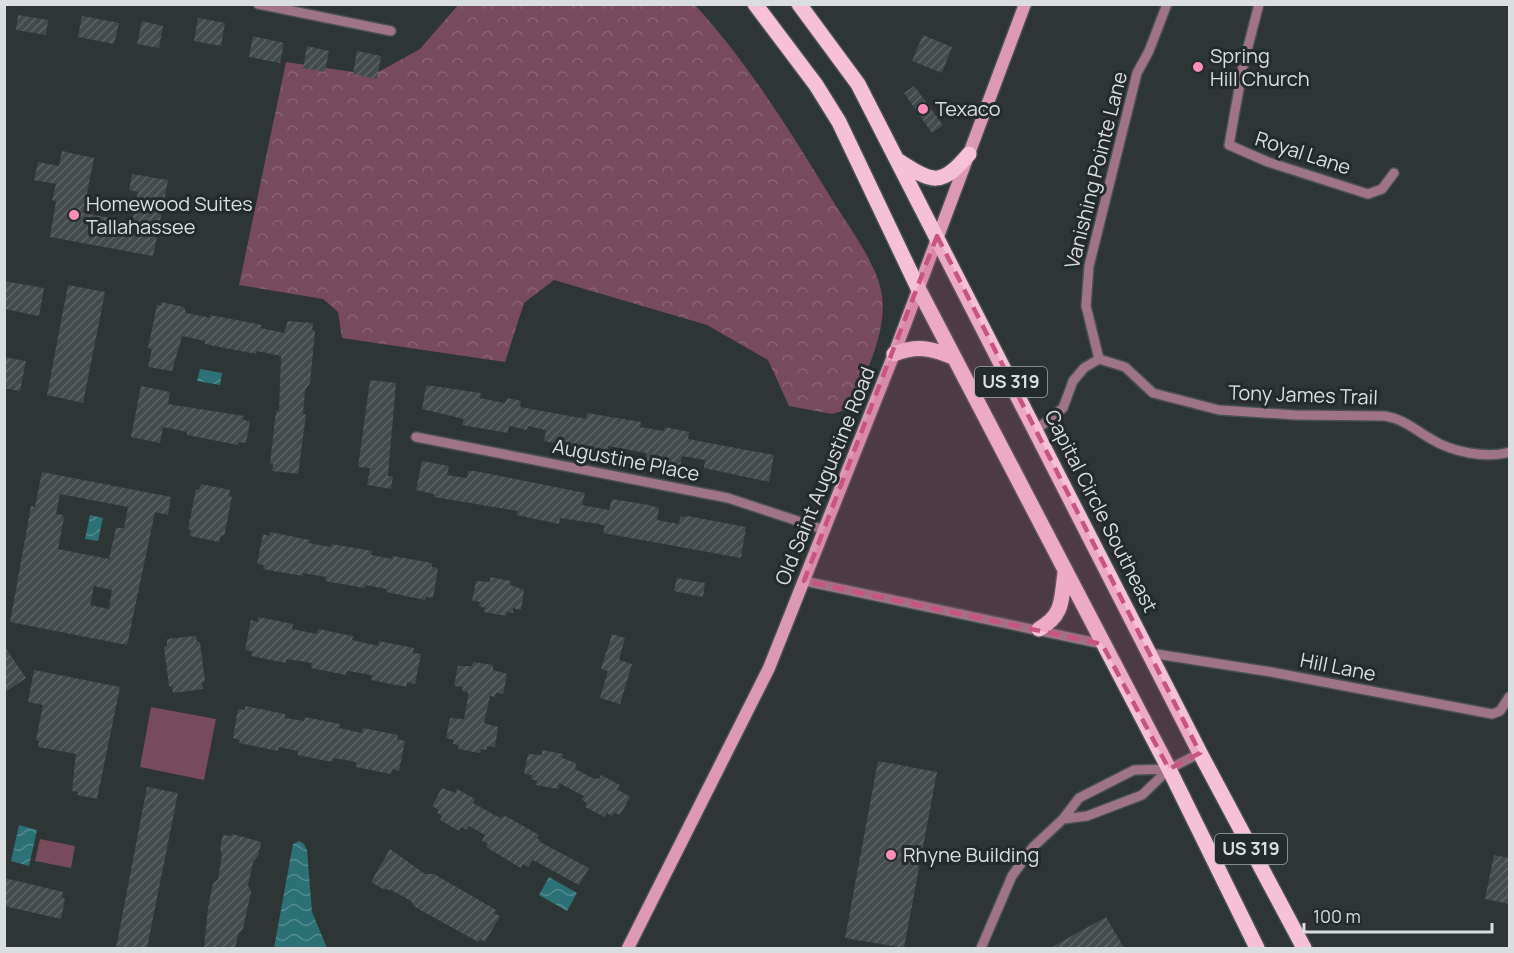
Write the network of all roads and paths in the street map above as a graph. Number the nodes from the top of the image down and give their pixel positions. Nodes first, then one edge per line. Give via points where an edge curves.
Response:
1 (258, 4) edge
2 (755, 4) edge
3 (799, 4) edge
4 (1025, 4) edge
5 (1167, 4) edge
6 (1259, 4) edge
7 (391, 31) dead end
8 (969, 154) junction
9 (897, 160) junction
10 (1394, 173) dead end
11 (937, 236) junction
12 (918, 288) junction
13 (894, 354) junction
14 (953, 357) junction
15 (1099, 359) junction
16 (1036, 430) junction
17 (416, 437) dead end
18 (1509, 452) edge
19 (825, 530) junction
20 (1065, 573) junction
21 (804, 581) junction
22 (1039, 630) junction
23 (1101, 644) junction
24 (1150, 653) junction
25 (1509, 697) edge
26 (1200, 753) junction
27 (1169, 769) junction
28 (1063, 819) junction
29 (628, 948) edge
30 (981, 948) edge
31 (1257, 948) edge
32 (1304, 948) edge

1 - 7 street
2 - 12 main road, US 319 via 839,122
3 - 9 main road, Capital Circle Southeast / US 319 via 858,84
4 - 8 street, Old Saint Augustine Road
5 - 15 street, Vanishing Pointe Lane via 1137,73 1089,266 1086,306
6 - 10 street, Royal Lane via 1229,145 1268,162 1368,194 1382,189
8 - 9 main road via 953,173 937,178 927,177
8 - 11 street, Old Saint Augustine Road
9 - 11 main road, Capital Circle Southeast / US 319
11 - 12 street, Old Saint Augustine Road
11 - 16 main road, Capital Circle Southeast / US 319
12 - 13 street, Old Saint Augustine Road
12 - 14 main road, US 319
13 - 14 main road via 923,347
13 - 19 street, Old Saint Augustine Road
14 - 20 main road, US 319
15 - 16 street via 1073,381 1063,408
15 - 18 street, Tony James Trail via 1125,368 1153,393 1219,410 1295,416 1385,416 1456,448 1487,456
16 - 24 main road, Capital Circle Southeast / US 319
17 - 19 street, Augustine Place via 729,498
19 - 21 street, Old Saint Augustine Road
20 - 22 main road via 1055,619
20 - 23 main road, US 319
21 - 22 street
21 - 29 street, Old Saint Augustine Road via 755,696
22 - 23 street
23 - 27 main road, US 319
24 - 25 street, Hill Lane via 1492,714 1500,711
24 - 26 main road, Capital Circle Southeast / US 319
26 - 27 street
26 - 32 main road, Capital Circle Southeast / US 319
27 - 28 street via 1142,795 1087,816
27 - 28 street via 1134,770 1079,798
27 - 31 main road, US 319
28 - 30 street via 1033,848 1012,876

